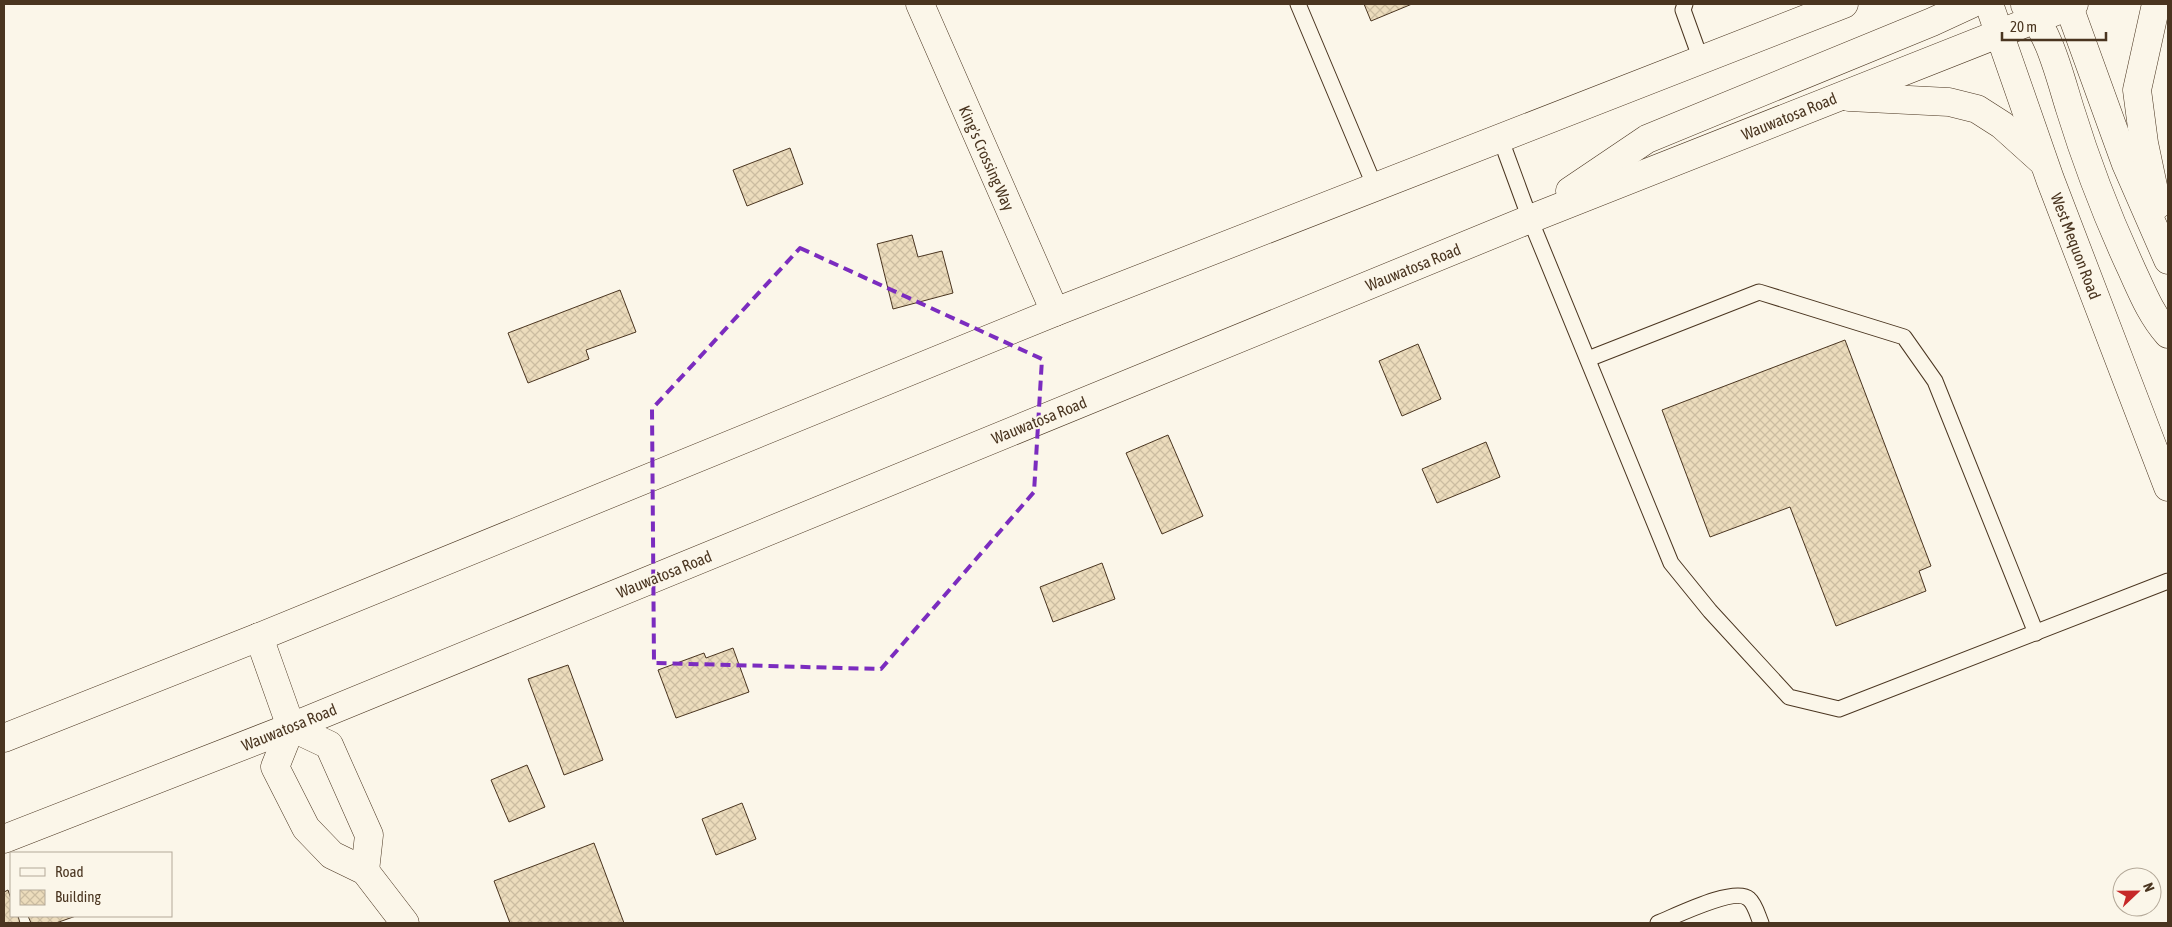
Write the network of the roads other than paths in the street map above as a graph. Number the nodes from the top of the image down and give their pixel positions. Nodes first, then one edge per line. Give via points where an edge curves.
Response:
1 (920, 4) edge
2 (1298, 4) edge
3 (1685, 4) edge
4 (1844, 4) edge
5 (1971, 4) edge
6 (1989, 4) edge
7 (2070, 4) edge
8 (2156, 4) edge
9 (2028, 9) edge
10 (1998, 35) junction
11 (1701, 60) junction
12 (1840, 96) junction
13 (1501, 140) junction
14 (2045, 164) junction
15 (1375, 187) junction
16 (1530, 219) junction
17 (2168, 259) edge
18 (1055, 312) junction
19 (2168, 334) edge
20 (1588, 359) junction
21 (2168, 487) edge
22 (2168, 581) edge
23 (2036, 633) junction
24 (259, 637) junction
25 (291, 727) junction
26 (4, 738) edge
27 (4, 839) edge
28 (365, 871) junction
29 (405, 923) edge
30 (1658, 923) edge
31 (1761, 923) edge

1 - 18 main road, King's Crossing Way
2 - 15 lane
3 - 11 lane via 1683,10
4 - 11 main road
5 - 16 main road via 1647,139
6 - 10 main road, West Mequon Road
7 - 9 main road, Wauwatosa Road
7 - 17 main road via 2126,164
8 - 17 main road via 2137,90 2144,143
9 - 10 main road, Wauwatosa Road
9 - 19 main road via 2057,67 2086,159 2112,226 2155,320
10 - 12 main road, Wauwatosa Road
10 - 14 main road, West Mequon Road
11 - 13 main road
12 - 14 main road via 1949,102 1977,108 2002,125
12 - 16 main road, Wauwatosa Road
13 - 15 main road
13 - 16 lane
14 - 21 main road, West Mequon Road
15 - 18 main road
16 - 20 lane
16 - 25 main road, Wauwatosa Road
18 - 24 main road
20 - 23 lane via 1759,292 1904,336 1935,381
20 - 23 lane via 1671,563 1789,697 1839,709
22 - 23 lane
24 - 25 main road
24 - 26 main road
25 - 27 main road, Wauwatosa Road
25 - 28 main road via 328,745 369,836
25 - 28 main road via 275,767 306,828 332,855
28 - 29 main road
30 - 31 lane via 1728,895 1742,894 1750,899

